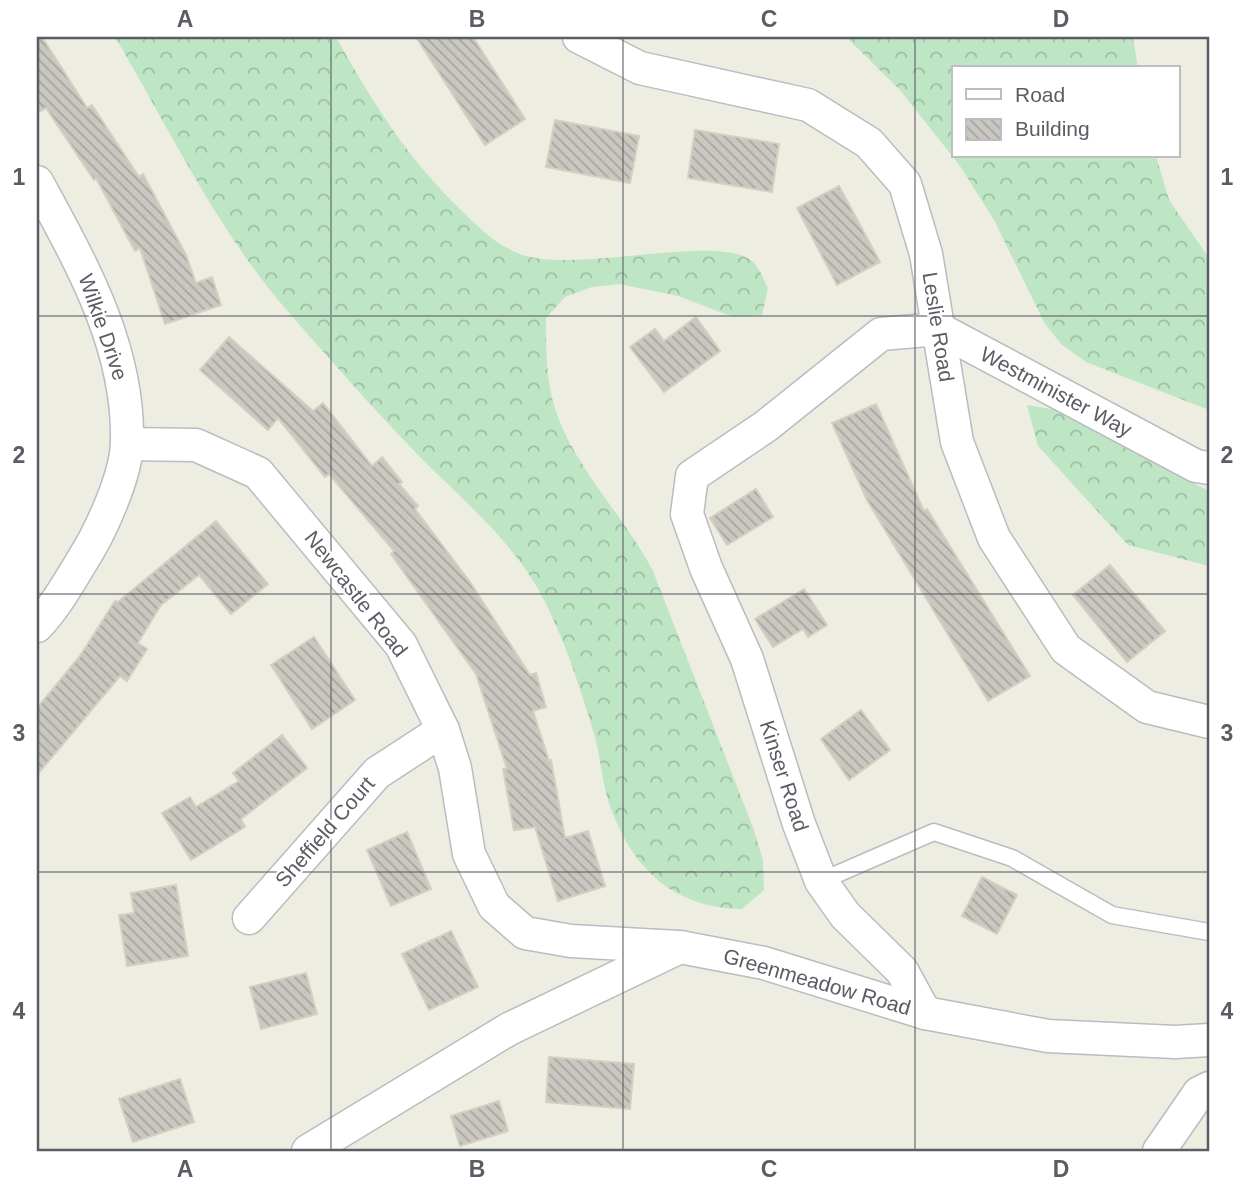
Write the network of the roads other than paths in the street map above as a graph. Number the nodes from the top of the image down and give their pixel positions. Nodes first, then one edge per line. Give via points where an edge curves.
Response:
1 (579, 37) edge
2 (37, 182) edge
3 (939, 329) junction
4 (127, 444) junction
5 (1209, 468) edge
6 (37, 626) edge
7 (1209, 722) edge
8 (443, 730) junction
9 (821, 881) junction
10 (249, 918) dead end
11 (1209, 932) edge
12 (680, 947) junction
13 (925, 1013) junction
14 (1209, 1040) edge
15 (1209, 1088) edge
16 (308, 1151) edge
17 (1159, 1151) edge

1 - 3 street, Leslie Road via 640,68 808,105 869,143 905,184 926,254
2 - 4 street, Wilkie Drive via 89,278 122,375
3 - 5 street, Westminister Way via 1196,466
3 - 7 street, Leslie Road via 957,442 995,538 1066,649 1147,707
3 - 9 street, Kinser Road via 881,334 766,426 692,477 687,514 747,659
4 - 6 street, Wilkie Drive via 104,525 52,610
4 - 8 street, Newcastle Road via 197,444 258,473 401,645
8 - 10 street, Sheffield Court via 377,772
8 - 12 street, Newcastle Road via 455,768 469,854 494,906 526,933 572,941
9 - 11 lane via 934,832 1012,858 1112,915
9 - 13 street, Kinser Road via 845,915 902,971
12 - 13 street, Greenmeadow Road via 764,963
12 - 16 street via 509,1030
13 - 14 street, Greenmeadow Road via 1048,1036
15 - 17 street via 1199,1093

